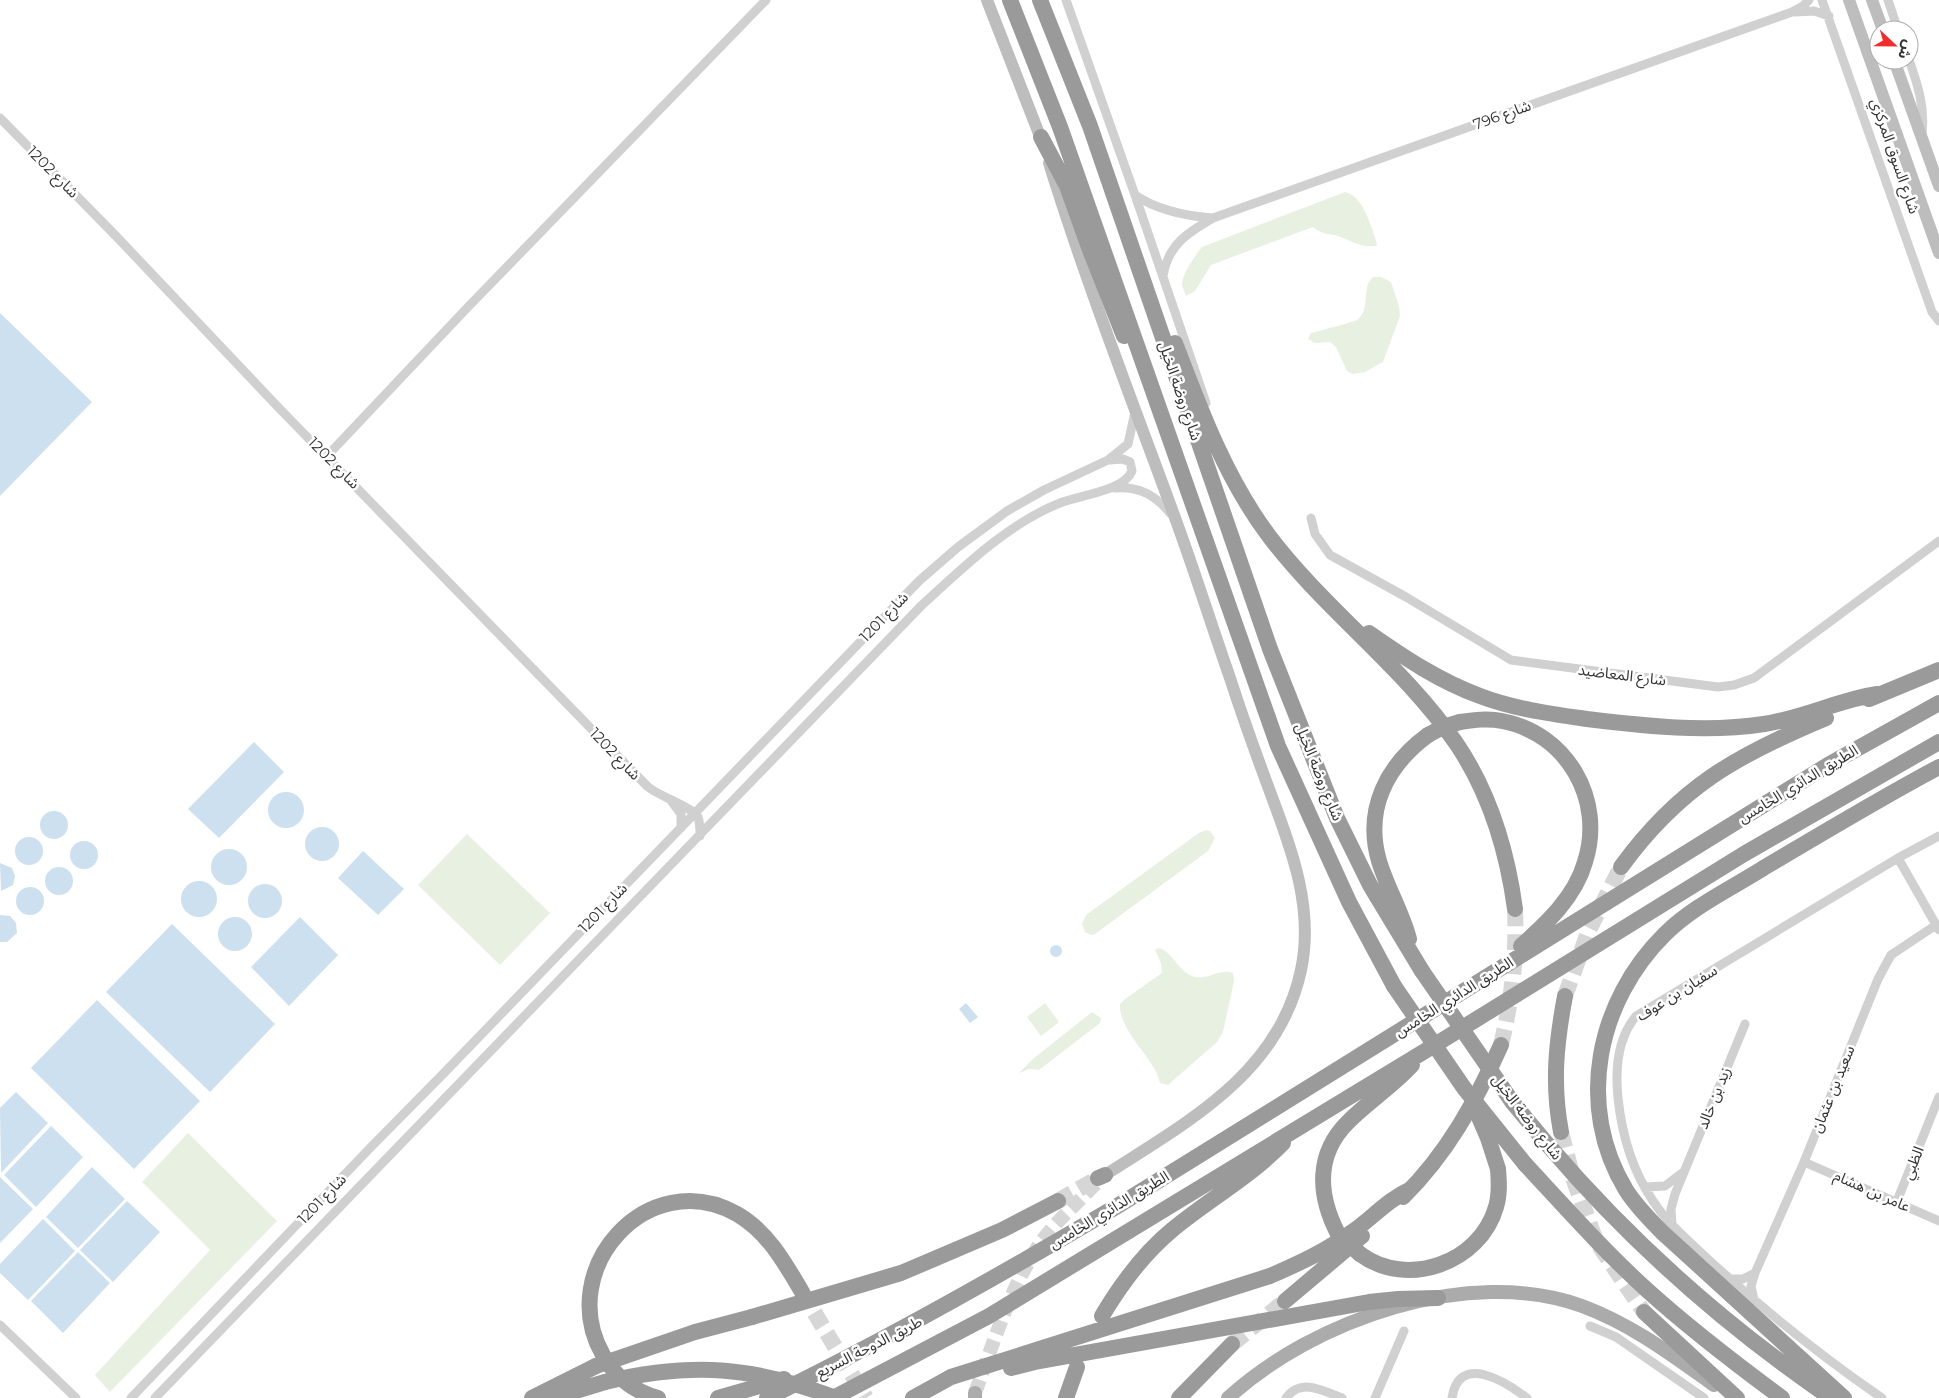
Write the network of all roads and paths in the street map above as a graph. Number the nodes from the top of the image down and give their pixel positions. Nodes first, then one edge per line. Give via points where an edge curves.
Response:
1 (766, 0) edge
2 (986, 0) edge
3 (1010, 0) edge
4 (1040, 0) edge
5 (1066, 0) edge
6 (1809, 0) edge
7 (1822, 0) edge
8 (1849, 0) edge
9 (1872, 0) edge
10 (1888, 0) edge
11 (1792, 12) junction
12 (1829, 16) junction
13 (1879, 20) edge
14 (1895, 20) edge
15 (1898, 70) edge
16 (1912, 70) edge
17 (0, 118) edge
18 (1922, 136) junction
19 (1041, 137) junction
20 (1939, 186) edge
21 (1135, 194) junction
22 (1212, 218) junction
23 (1939, 253) edge
24 (1163, 276) junction
25 (1150, 303) junction
26 (1939, 321) edge
27 (1152, 383) junction
28 (1135, 409) junction
29 (1214, 437) junction
30 (327, 456) junction
31 (1108, 460) junction
32 (1107, 489) junction
33 (1312, 518) dead end
34 (1176, 520) junction
35 (1939, 541) edge
36 (1339, 614) junction
37 (1939, 670) edge
38 (1877, 694) junction
39 (1939, 703) edge
40 (1939, 742) edge
41 (1939, 767) edge
42 (672, 802) junction
43 (695, 813) junction
44 (681, 828) junction
45 (700, 836) junction
46 (1939, 836) edge
47 (1898, 858) junction
48 (1621, 867) tunnel mouth
49 (1515, 909) tunnel mouth
50 (1938, 928) edge
51 (1418, 965) junction
52 (1487, 976) junction
53 (1565, 996) tunnel mouth
54 (492, 1024) junction
55 (1744, 1024) dead end
56 (505, 1035) junction
57 (1502, 1045) tunnel mouth
58 (1425, 1051) junction
59 (1464, 1088) junction
60 (1939, 1097) edge
61 (1300, 1126) junction
62 (1561, 1132) tunnel mouth
63 (1804, 1162) junction
64 (1684, 1171) junction
65 (1101, 1178) tunnel mouth
66 (1644, 1187) junction
67 (1411, 1189) junction
68 (1058, 1201) tunnel mouth
69 (1897, 1201) junction
70 (1939, 1221) edge
71 (1672, 1225) junction
72 (1755, 1273) junction
73 (1730, 1279) junction
74 (802, 1292) tunnel mouth
75 (970, 1293) joint
76 (1438, 1298) junction
77 (1754, 1300) junction
78 (1285, 1301) tunnel mouth
79 (1644, 1312) tunnel mouth
80 (989, 1316) joint
81 (1102, 1316) dead end
82 (0, 1325) edge
83 (1590, 1326) dead end
84 (1404, 1331) dead end
85 (1232, 1344) tunnel mouth
86 (834, 1365) junction
87 (1077, 1367) dead end
88 (914, 1397) edge
89 (76, 1398) edge
90 (131, 1398) edge
91 (155, 1398) edge
92 (532, 1398) edge
93 (553, 1398) edge
94 (658, 1398) edge
95 (718, 1398) edge
96 (767, 1398) edge
97 (835, 1398) edge
98 (1066, 1398) edge
99 (1179, 1398) edge
100 (1228, 1398) edge
101 (1286, 1398) edge
102 (1342, 1398) edge
103 (1375, 1398) edge
104 (1452, 1398) edge
105 (1527, 1398) edge
106 (1704, 1398) edge
107 (1735, 1398) edge
108 (1782, 1398) edge
109 (1832, 1398) edge
110 (1844, 1398) edge
111 (1882, 1398) edge

1 - 30 street
2 - 19 street
3 - 27 highway, شارع روضة الخيل
4 - 25 highway, شارع روضة الخيل via 1090,126
5 - 21 street, شارع روضة الخيل
6 - 11 street, شارع 796
7 - 12 street, شارع السوق المركزي
8 - 23 street, شارع السوق المركزي
9 - 13 street
10 - 14 street
11 - 12 street, شارع 796 via 1814,11
11 - 22 street, شارع 796
12 - 26 street, شارع السوق المركزي via 1932,312
15 - 18 street, شارع السوق المركزي
16 - 18 street, شارع السوق المركزي via 1922,105
17 - 30 street, شارع 1202
18 - 20 street, شارع السوق المركزي
19 - 27 highway via 1067,186 1121,329
19 - 28 street via 1068,225
21 - 22 street, شارع 796 via 1156,206
21 - 24 street, شارع روضة الخيل
22 - 24 street, شارع 796 via 1176,243 1165,263
24 - 29 street, شارع روضة الخيل via 1198,377
25 - 29 highway via 1172,337
25 - 51 highway, شارع روضة الخيل via 1270,649 1336,818 1370,885
27 - 59 highway, شارع روضة الخيل, bridge via 1278,746 1349,902 1394,986
28 - 31 street, شارع 1201 via 1128,444
28 - 34 street
29 - 36 highway via 1247,505 1269,536
30 - 42 street, شارع 1202 via 640,779 652,791
31 - 32 street, شارع 1201 via 1126,460 1132,470 1127,480
31 - 43 street, شارع 1201 via 1006,511 958,547 918,582
32 - 34 street, شارع 1201 via 1125,487 1146,492
32 - 45 street, شارع 1201 via 1073,498 1041,512 972,560 908,619
33 - 35 street, شارع المعاضيد via 1315,534 1330,556 1406,597 1510,660 1718,687 1734,686 1754,678
34 - 65 street via 1294,855 1303,899 1305,936 1301,971 1288,1010 1274,1039 1245,1075 1208,1108
36 - 38 highway via 1408,661 1446,682 1505,704 1566,716 1690,728 1736,727 1787,720
36 - 49 highway via 1440,722 1476,776 1505,854
37 - 38 highway
38 - 48 highway via 1754,750 1710,776 1652,827
39 - 52 highway, الطريق الدائري الخامس via 1828,765
40 - 58 highway, الطريق الدائري الخامس via 1744,854
41 - 110 highway via 1709,902 1666,933 1642,959 1618,997 1598,1065 1597,1094 1602,1132 1617,1172 1637,1206
42 - 43 street, شارع 1202
42 - 44 street via 681,814
43 - 44 street, شارع 1201
43 - 45 street via 699,819
44 - 54 street, شارع 1201
45 - 56 street, شارع 1201
46 - 47 street, سفيان بن عوف
47 - 50 street
47 - 66 street, سفيان بن عوف via 1645,1010 1629,1024 1618,1054 1617,1092 1627,1146
50 - 63 street, سعيد بن عثمان via 1891,955 1884,966
51 - 52 highway, bridge via 1404,919 1379,861 1375,820 1381,793 1397,762 1428,735 1460,722 1480,719 1501,721 1540,735 1570,763 1588,800 1590,841 1585,863 1567,898 1535,934
51 - 109 highway, شارع روضة الخيل, bridge via 1508,1096 1587,1191 1673,1272 1774,1357
52 - 75 highway, الطريق الدائري الخامس
53 - 62 highway via 1554,1070
54 - 56 street
54 - 90 street, شارع 1201
55 - 64 street, زيد بن خالد
56 - 91 street, شارع 1201
57 - 67 highway via 1461,1125
58 - 59 highway, bridge via 1400,1079 1349,1121 1331,1146 1323,1175 1325,1205 1338,1234 1360,1254 1378,1264 1396,1269 1432,1268 1465,1252 1489,1224 1496,1207 1498,1168 1488,1138
58 - 61 highway, الطريق الدائري الخامس
59 - 108 highway, شارع روضة الخيل, bridge via 1525,1164 1614,1259 1699,1335
60 - 69 street, الظبي
61 - 80 highway, الطريق الدائري الخامس
61 - 81 highway via 1268,1159 1171,1230 1143,1257
63 - 69 street, عامر بن هشام
63 - 72 street, سعيد بن عثمان
64 - 66 street via 1665,1186
64 - 71 street, زيد بن خالد via 1672,1201
66 - 71 street, سفيان بن عوف
67 - 78 highway via 1340,1256
67 - 88 highway via 1394,1198 1334,1244 1270,1276 959,1374
68 - 92 highway, bridge via 1002,1230 901,1273 695,1332 596,1366
69 - 70 street, عامر بن هشام
71 - 73 street, سفيان بن عوف
72 - 73 street via 1743,1279
72 - 77 street, سعيد بن عثمان via 1751,1286
73 - 77 street, سفيان بن عوف
74 - 94 highway via 769,1241 752,1225 725,1209 702,1204 675,1204 648,1212 625,1226 603,1252 596,1266 590,1286 590,1326 598,1347 618,1378
75 - 86 highway, طريق الدوحة السريع
76 - 88 highway via 1370,1302 1035,1362
76 - 100 main road via 1350,1321 1326,1331 1276,1359
76 - 107 main road via 1482,1292 1514,1292 1580,1305 1635,1330
77 - 111 street, سفيان بن عوف via 1787,1329
79 - 107 highway
80 - 97 highway, طريق الدوحة السريع
82 - 89 street
83 - 106 street via 1616,1337
84 - 103 street
85 - 99 highway
86 - 95 highway
86 - 96 highway, طريق الدوحة السريع
87 - 98 highway
93 - 97 highway, bridge via 605,1382 673,1370 747,1372 797,1384
101 - 102 street via 1298,1387 1322,1390
104 - 105 street via 1457,1383 1470,1374 1480,1374 1504,1381

